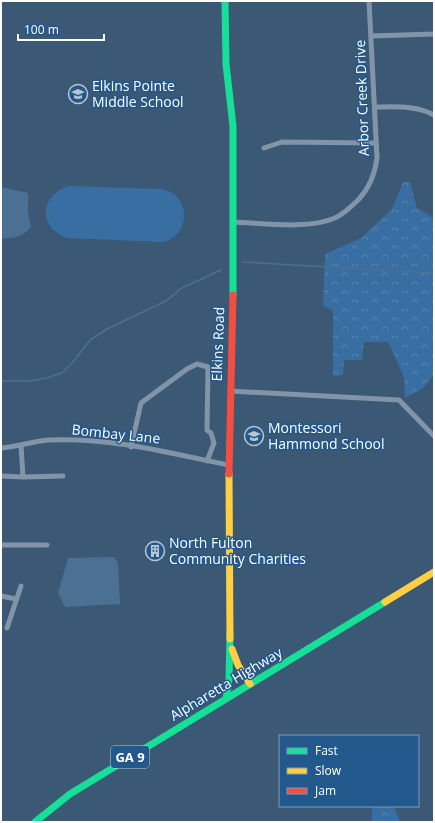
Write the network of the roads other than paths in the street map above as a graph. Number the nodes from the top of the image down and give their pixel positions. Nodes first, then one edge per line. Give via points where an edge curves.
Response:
1 (225, 1) edge
2 (369, 1) edge
3 (434, 34) edge
4 (372, 36) junction
5 (375, 107) junction
6 (434, 115) edge
7 (376, 143) junction
8 (264, 148) dead end
9 (233, 222) junction
10 (230, 391) junction
11 (434, 436) edge
12 (21, 445) junction
13 (131, 446) junction
14 (1, 448) edge
15 (207, 461) junction
16 (228, 465) junction
17 (1, 476) edge
18 (63, 476) dead end
19 (23, 477) junction
20 (1, 545) edge
21 (47, 545) dead end
22 (434, 572) edge
23 (21, 586) dead end
24 (1, 596) edge
25 (16, 599) junction
26 (7, 628) dead end
27 (230, 634) junction
28 (250, 684) junction
29 (226, 699) junction
30 (35, 822) edge

1 - 9 main road, Elkins Road via 226,64 233,126
2 - 4 street, Arbor Creek Drive
3 - 4 street
4 - 5 street, Arbor Creek Drive
5 - 6 street via 412,108 425,110
5 - 7 street, Arbor Creek Drive
7 - 8 street via 282,142
7 - 9 street, Arbor Creek Drive via 376,163 371,182 350,208 335,218 317,223 298,224
9 - 10 main road, Elkins Road
10 - 11 street via 399,400
10 - 16 main road, Elkins Road
12 - 13 street, Bombay Lane via 49,440
12 - 14 street, Bombay Lane
12 - 19 street
13 - 15 street, Bombay Lane
13 - 15 street via 141,403 197,364 208,367 207,430 211,432 214,443
15 - 16 street, Bombay Lane
16 - 27 main road, Elkins Road
17 - 19 street
18 - 19 street
20 - 21 street
22 - 28 main road, Alpharetta Highway / GA 9
23 - 25 street
24 - 25 street
25 - 26 street
27 - 28 main road, Elkins Road via 234,656
27 - 29 main road
28 - 29 main road, Alpharetta Highway / GA 9
29 - 30 main road, Alpharetta Highway / GA 9 via 70,794

